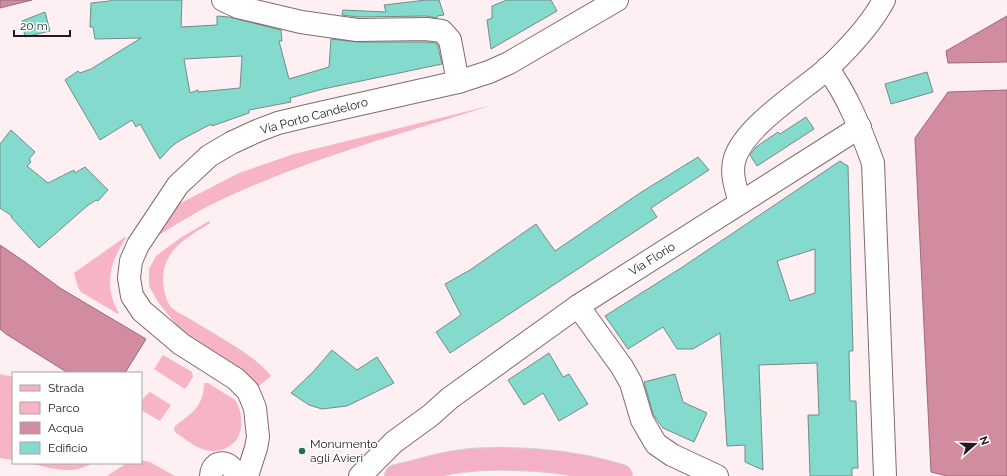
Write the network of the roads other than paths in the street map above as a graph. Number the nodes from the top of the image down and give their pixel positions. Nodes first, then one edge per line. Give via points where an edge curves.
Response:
1 (223, 0) edge
2 (617, 0) edge
3 (884, 0) edge
4 (827, 68) junction
5 (458, 82) junction
6 (860, 127) junction
7 (740, 203) junction
8 (578, 306) junction
9 (694, 472) edge
10 (612, 474) edge
11 (211, 476) edge
12 (236, 476) edge
13 (247, 476) edge
14 (360, 476) edge
15 (396, 476) edge
16 (717, 476) edge
17 (885, 476) edge

1 - 5 street via 238,7 301,22 357,30 442,31 450,40
2 - 5 street, Via Porto Candeloro via 509,63
3 - 4 street via 869,23
4 - 6 street via 839,83
4 - 7 street via 760,123 743,142 734,159 733,179
5 - 13 street, Via Porto Candeloro via 278,123 231,143 209,156 178,185 138,245 131,261 129,278 132,296 142,311 192,352 236,378 252,400 257,418 258,437
6 - 7 street, Via Florio
6 - 17 street via 873,163
7 - 8 street, Via Florio
8 - 9 street via 622,367 631,383 642,420 656,444
8 - 14 street, Via Florio via 450,398 394,442
9 - 16 street
10 - 15 main road via 545,461 505,459 454,462
11 - 12 street via 213,469 222,463 230,465

